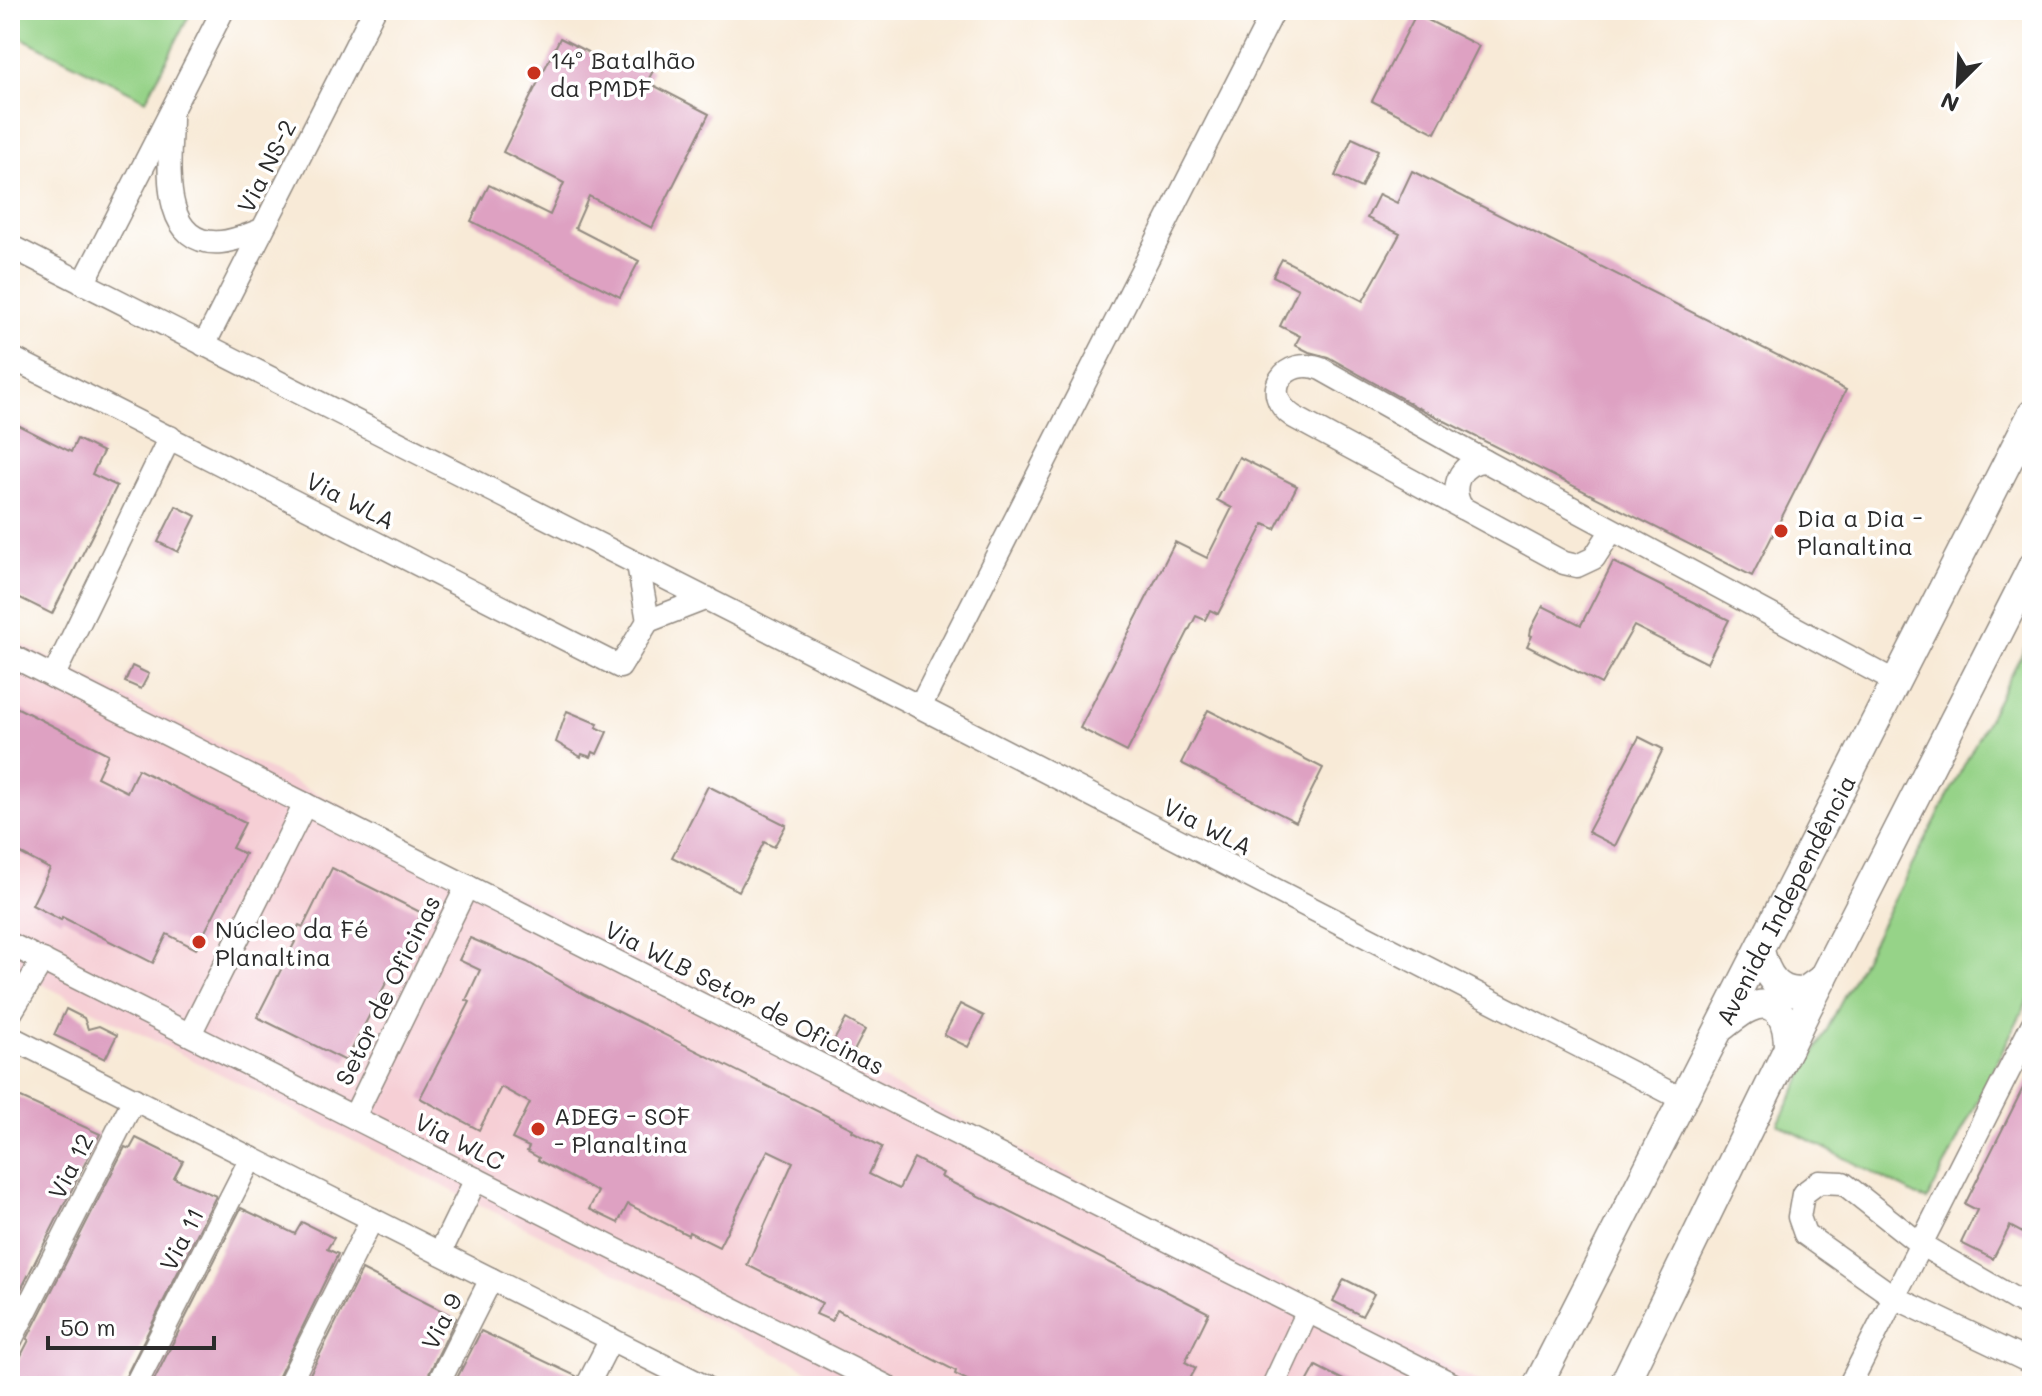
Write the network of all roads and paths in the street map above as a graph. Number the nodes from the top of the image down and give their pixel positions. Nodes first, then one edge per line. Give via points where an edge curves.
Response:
1 (223, 10) edge
2 (374, 10) edge
3 (1274, 10) edge
4 (171, 111) junction
5 (262, 230) junction
6 (10, 246) edge
7 (83, 284) junction
8 (204, 345) junction
9 (10, 357) edge
10 (2032, 414) edge
11 (170, 437) junction
12 (1485, 461) junction
13 (1462, 508) junction
14 (1612, 530) junction
15 (638, 564) junction
16 (2032, 567) edge
17 (707, 598) junction
18 (648, 621) junction
19 (10, 655) edge
20 (53, 677) junction
21 (1894, 681) junction
22 (920, 707) junction
23 (305, 804) junction
24 (467, 886) junction
25 (10, 944) edge
26 (1760, 951) junction
27 (43, 960) junction
28 (1823, 978) junction
29 (10, 1014) edge
30 (2032, 1025) edge
31 (1720, 1027) junction
32 (190, 1034) junction
33 (11, 1040) edge
34 (1788, 1048) junction
35 (134, 1099) junction
36 (1684, 1100) junction
37 (354, 1117) junction
38 (251, 1158) junction
39 (476, 1179) junction
40 (372, 1219) junction
41 (1920, 1244) junction
42 (440, 1253) junction
43 (491, 1279) junction
44 (1894, 1297) junction
45 (2032, 1309) edge
46 (1308, 1311) junction
47 (611, 1339) junction
48 (10, 1342) edge
49 (2032, 1363) edge
50 (135, 1386) edge
51 (288, 1386) edge
52 (437, 1386) edge
53 (587, 1386) edge
54 (704, 1386) edge
55 (886, 1386) edge
56 (1273, 1386) edge
57 (1456, 1386) edge
58 (1537, 1386) edge
59 (1623, 1386) edge
60 (1849, 1386) edge

1 - 4 street
2 - 5 street, Via NS-2
3 - 22 street
4 - 5 street via 170,194 183,227 213,242
4 - 7 street
5 - 8 street, Via NS-2
6 - 7 street, Via WLA
7 - 8 street, Via WLA
8 - 15 street, Via WLA
9 - 11 street, Via WLA
10 - 21 main road, Avenida Independência
11 - 18 street, Via WLA via 620,667
11 - 20 street
12 - 13 street via 1460,474 1456,499
12 - 13 street via 1312,366 1287,371 1278,384 1276,398 1282,409
12 - 14 street
13 - 14 street via 1577,566 1594,558
14 - 21 street
15 - 17 street, Via WLA
15 - 18 street
16 - 28 main road
17 - 18 street
17 - 22 street, Via WLA
19 - 20 street, Via WLB Setor de Oficinas
20 - 23 street, Via WLB Setor de Oficinas
21 - 26 main road, Avenida Independência
22 - 36 street, Via WLA
23 - 24 street, Via WLB Setor de Oficinas
23 - 32 street
24 - 37 street, Setor de Oficinas
24 - 46 street, Via WLB Setor de Oficinas
25 - 27 street, Via WLC
26 - 28 main road via 1767,976 1790,990 1805,991
26 - 31 main road, Avenida Independência
27 - 29 street
27 - 32 street, Via WLC
28 - 34 main road
30 - 41 street
31 - 34 main road via 1747,1009 1772,1007 1783,1016
31 - 36 main road, Avenida Independência
32 - 37 street, Via WLC
33 - 35 street
34 - 59 main road
35 - 38 street
35 - 48 street, Via 12
36 - 58 main road, Avenida Independência
37 - 39 street, Via WLC
38 - 40 street
38 - 50 street, Via 11
39 - 42 street
39 - 55 street, Via WLC
40 - 42 street
40 - 51 street
41 - 44 street
41 - 44 street via 1843,1183 1819,1182 1803,1194 1799,1217 1805,1234
41 - 45 street
42 - 43 street
43 - 47 street
43 - 52 street, Via 9
44 - 49 street
44 - 60 street
46 - 56 street
46 - 57 street, Via WLB Setor de Oficinas
47 - 53 street
47 - 54 street

